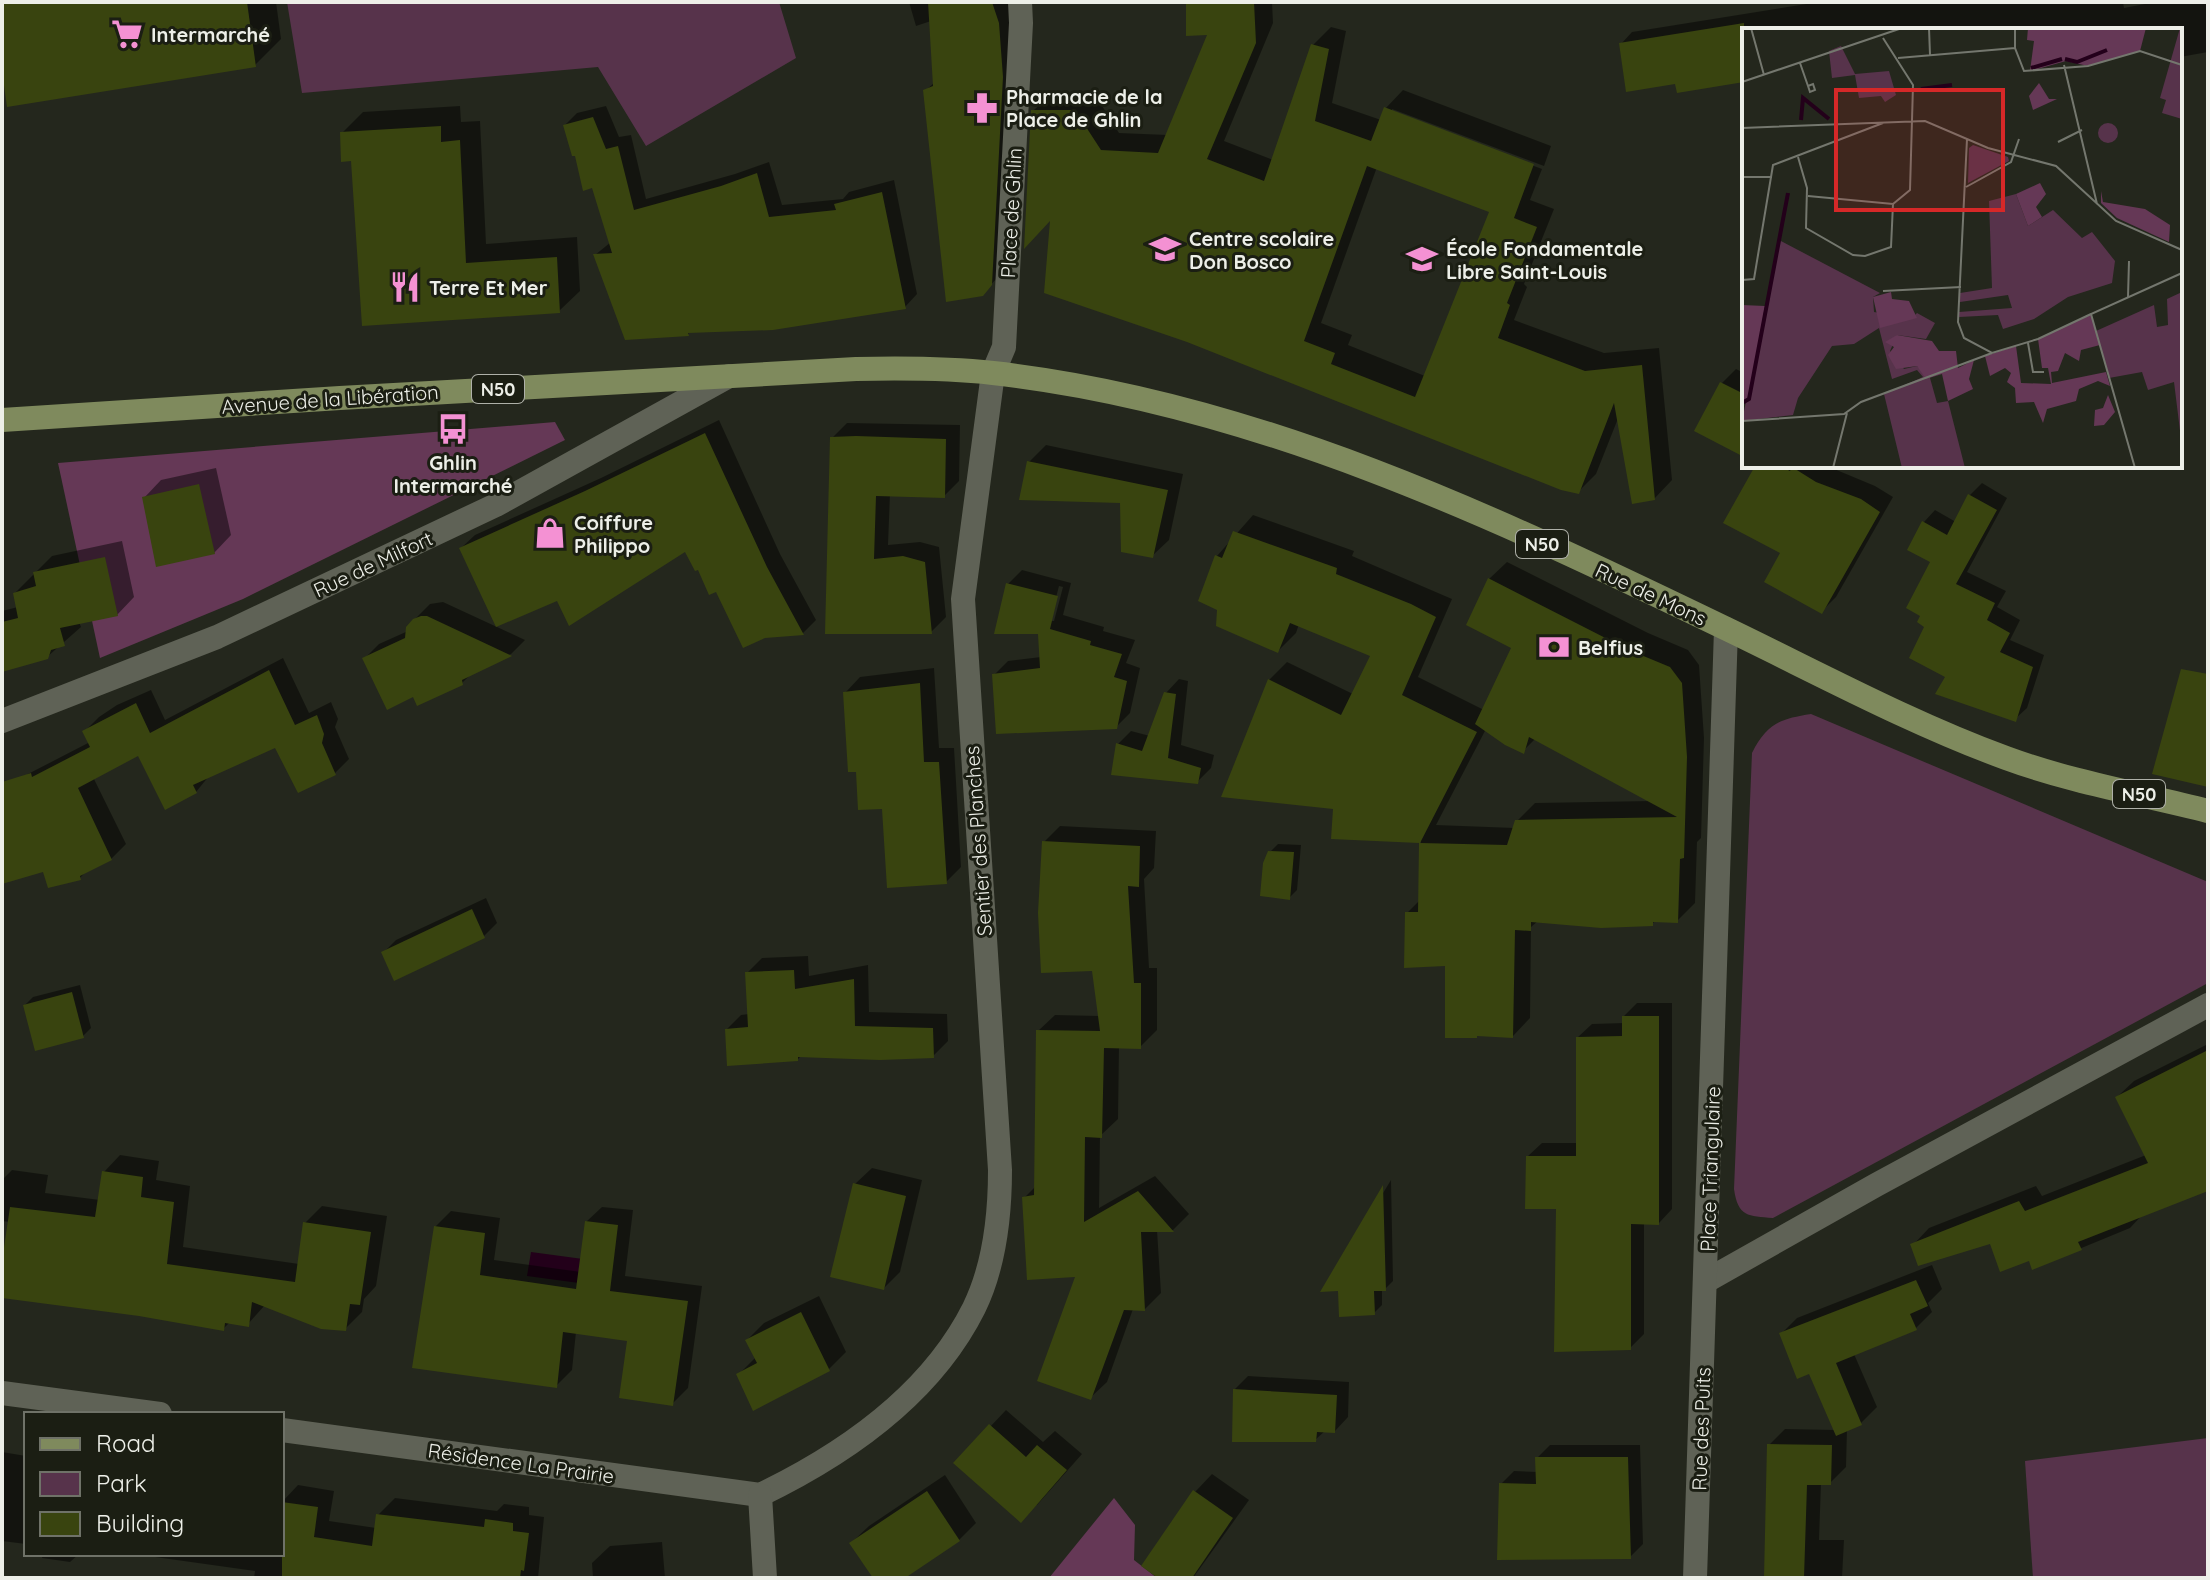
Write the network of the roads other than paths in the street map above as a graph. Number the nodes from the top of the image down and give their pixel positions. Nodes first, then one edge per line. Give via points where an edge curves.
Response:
1 (1020, 2) edge
2 (993, 373) junction
3 (729, 376) junction
4 (2, 420) edge
5 (1726, 629) junction
6 (2, 721) edge
7 (2208, 811) edge
8 (2208, 1005) edge
9 (1706, 1281) junction
10 (2, 1393) edge
11 (145, 1412) edge
12 (284, 1430) edge
13 (760, 1495) junction
14 (765, 1578) edge
15 (1695, 1578) edge

1 - 2 street, Place de Ghlin via 1004,347
2 - 3 main road, Avenue de la Libération / N50 via 924,368
2 - 5 main road, Rue de Mons / N50 via 1180,407 1297,444 1440,496
2 - 13 street, Sentier des Planches via 963,599 1000,1170 992,1249 974,1307 916,1388 865,1434 811,1470
3 - 4 main road, Avenue de la Libération / N50
3 - 6 street, Rue de Milfort via 482,512 217,637
5 - 7 main road, Rue de Mons / N50 via 1885,707 2010,760
5 - 9 street, Place Triangulaire
8 - 9 street, Place Triangulaire
9 - 15 street, Rue des Puits
10 - 11 street
12 - 13 street, Résidence La Prairie
13 - 14 street

